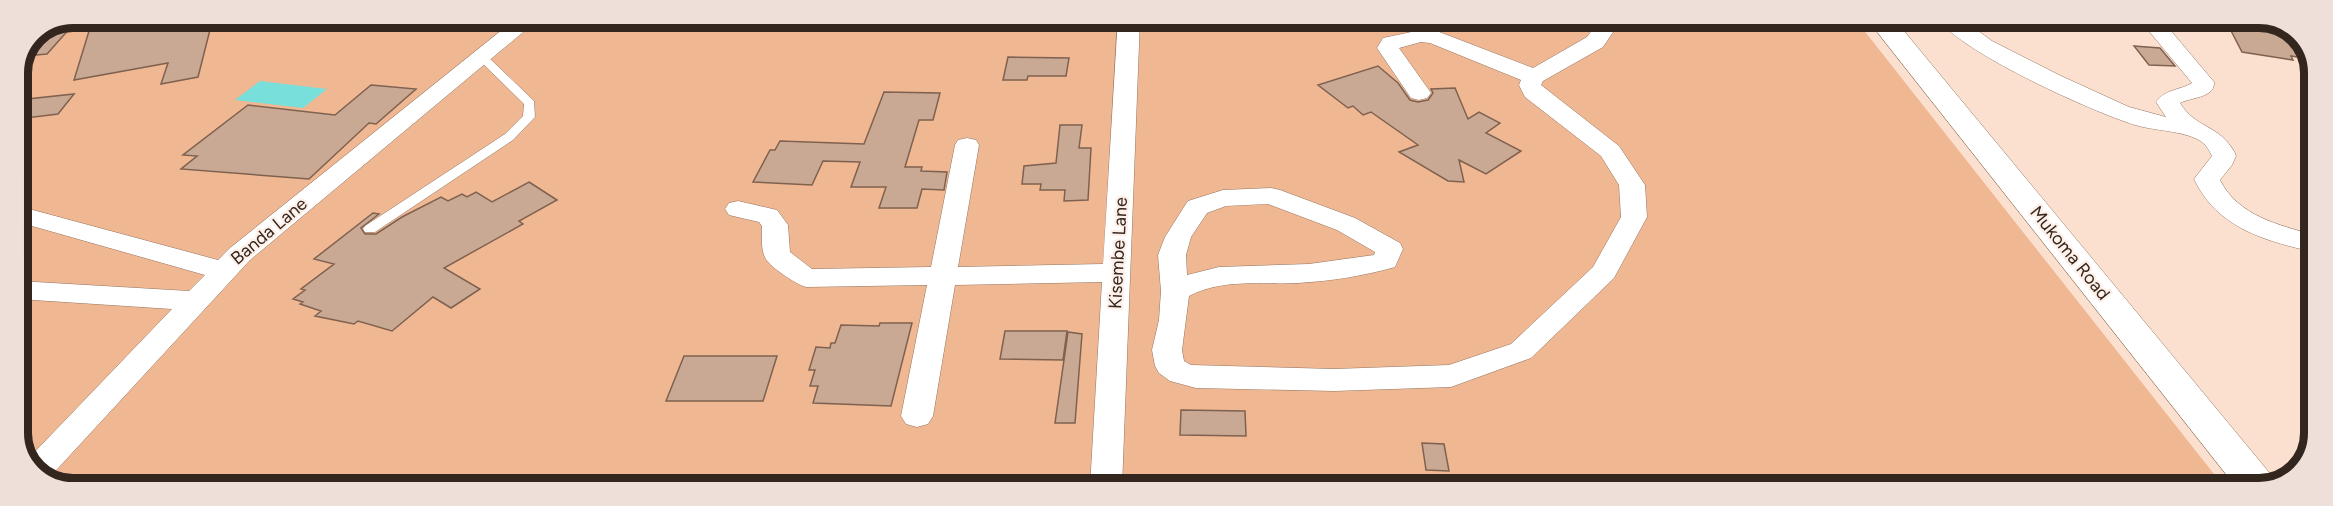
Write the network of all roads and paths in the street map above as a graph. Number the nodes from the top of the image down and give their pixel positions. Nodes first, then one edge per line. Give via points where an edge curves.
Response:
1 (518, 28) edge
2 (1129, 28) edge
3 (1604, 28) edge
4 (1887, 28) edge
5 (1960, 28) edge
6 (2158, 28) edge
7 (482, 57) junction
8 (1534, 77) junction
9 (1419, 93) dead end
10 (2189, 127) junction
11 (967, 145) dead end
12 (738, 209) dead end
13 (29, 217) edge
14 (370, 229) dead end
15 (2304, 241) edge
16 (224, 271) junction
17 (1118, 273) junction
18 (942, 277) junction
19 (29, 291) edge
20 (1175, 291) junction
21 (196, 300) junction
22 (917, 416) dead end
23 (42, 464) edge
24 (1107, 478) edge
25 (2252, 478) edge

1 - 7 street, Banda Lane
2 - 17 street, Kisembe Lane
3 - 8 street via 1595,42
4 - 25 street, Mukoma Road
5 - 10 street via 1997,53 2109,108 2154,123
6 - 10 street via 2203,82 2203,88 2168,102
7 - 14 lane via 530,104 530,117 509,137
7 - 16 street, Banda Lane
8 - 9 street via 1434,37 1391,43 1388,48 1394,59
8 - 20 street via 1530,85 1533,92 1610,151 1632,185 1634,217 1604,272 1521,351 1451,376 1334,380 1196,377 1170,366 1168,358
10 - 15 street via 2208,135 2224,156 2207,179 2222,204 2248,221
11 - 18 street
12 - 18 street via 768,216 775,225 777,255 806,278
13 - 16 street
16 - 21 street, Banda Lane
17 - 18 street
17 - 24 street, Kisembe Lane
18 - 22 street
19 - 21 street
20 - 20 street via 1191,282 1224,276 1359,267 1385,261 1390,249 1346,224 1271,196 1222,198 1197,207 1178,237 1172,255
21 - 23 street, Banda Lane

